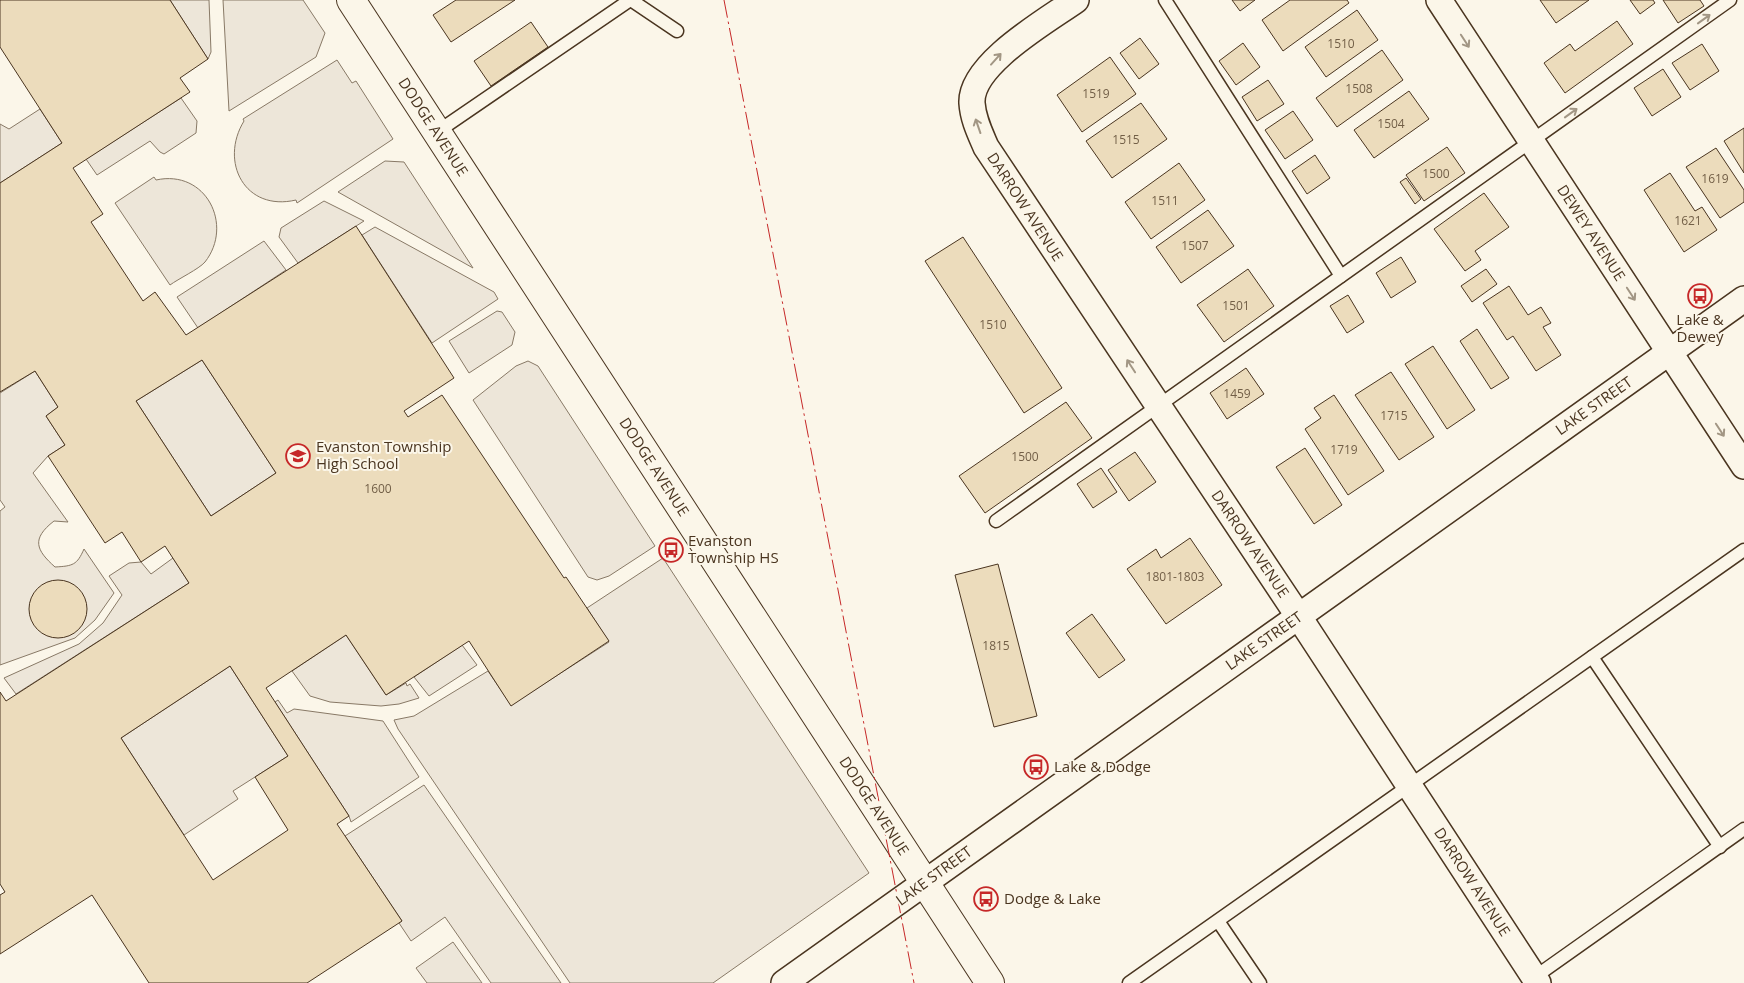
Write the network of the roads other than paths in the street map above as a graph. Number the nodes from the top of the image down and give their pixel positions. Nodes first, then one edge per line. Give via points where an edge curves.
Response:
1 (351, 0) edge
2 (631, 0) edge
3 (1076, 0) edge
4 (1165, 0) edge
5 (1439, 0) edge
6 (1724, 2) edge
7 (677, 31) dead end
8 (437, 132) junction
9 (1532, 142) junction
10 (1341, 276) junction
11 (1744, 299) edge
12 (1670, 353) junction
13 (1158, 406) junction
14 (1744, 466) edge
15 (996, 521) dead end
16 (1744, 550) edge
17 (1299, 616) junction
18 (1592, 657) junction
19 (1410, 787) junction
20 (1744, 829) edge
21 (1720, 846) junction
22 (924, 884) junction
23 (1218, 921) junction
24 (1533, 981) edge
25 (784, 983) edge
26 (990, 983) edge
27 (1130, 983) edge
28 (1260, 983) edge

1 - 8 main road, DODGE AVENUE
2 - 7 lane
2 - 8 lane
13 -> 3 street, DARROW AVENUE via 986,147 976,123 972,101 982,75 1002,52
4 - 10 lane
5 -> 9 street, DEWEY AVENUE
9 -> 6 lane
8 - 22 main road, DODGE AVENUE
9 - 10 lane
9 -> 12 street, DEWEY AVENUE
10 - 13 lane
11 - 12 street, LAKE STREET
12 -> 14 street, DEWEY AVENUE
12 - 17 street, LAKE STREET
13 - 15 lane
13 - 17 street, DARROW AVENUE
16 - 18 lane
17 - 19 street, DARROW AVENUE
17 - 22 street, LAKE STREET
18 - 19 lane
18 - 21 lane
19 - 23 lane
19 - 24 street, DARROW AVENUE
20 - 21 lane
21 - 24 lane
22 - 25 street, LAKE STREET
22 - 26 main road, DODGE AVENUE
23 - 27 lane
23 - 28 lane

